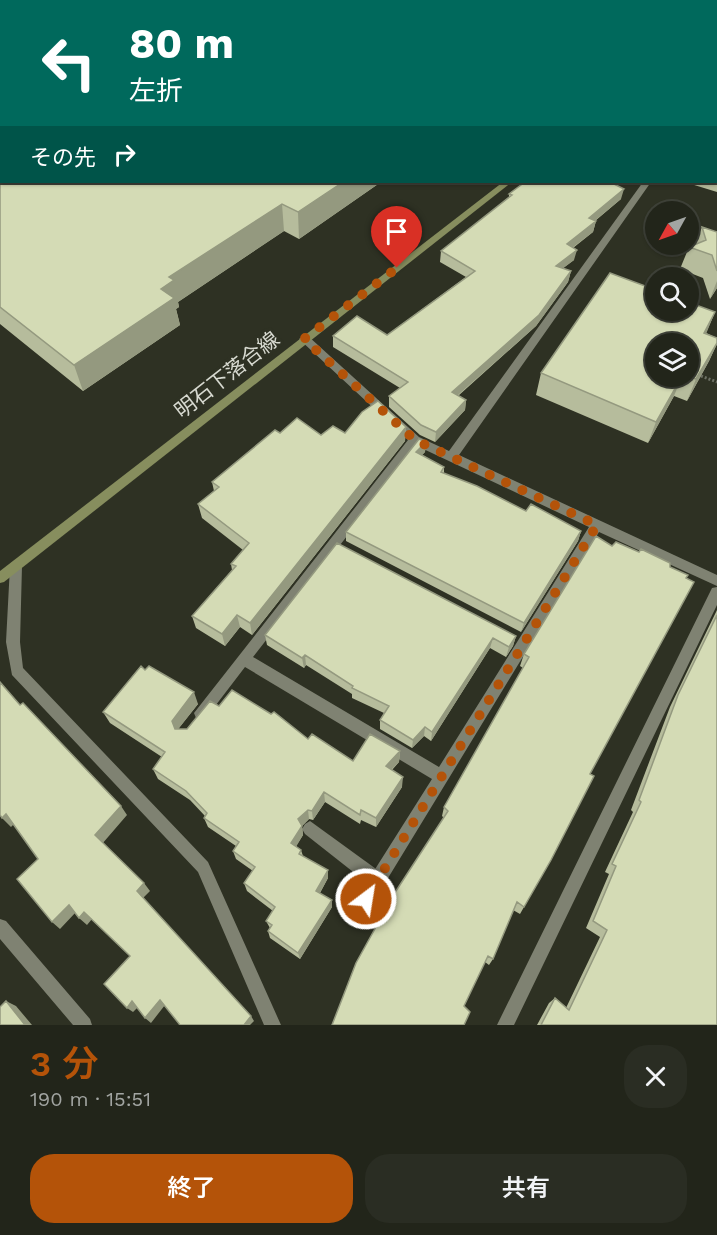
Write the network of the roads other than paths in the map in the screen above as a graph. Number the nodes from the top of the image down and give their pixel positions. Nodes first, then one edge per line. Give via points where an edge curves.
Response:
1 (507, 183) edge
2 (646, 183) edge
3 (304, 339) junction
4 (415, 440) junction
5 (452, 456) junction
6 (597, 525) junction
7 (16, 566) junction
8 (0, 578) edge
9 (717, 581) edge
10 (717, 592) edge
11 (245, 660) junction
12 (192, 724) edge
13 (442, 777) junction
14 (310, 829) dead end
15 (377, 880) junction
16 (354, 918) dead end
17 (0, 927) edge
18 (84, 1025) edge
19 (273, 1025) edge
20 (504, 1025) edge

1 - 3 main road, 明石下落合線
2 - 5 street
3 - 4 street
3 - 7 main road, 明石下落合線
4 - 5 street
4 - 11 street via 340,546
5 - 6 street
6 - 9 street
6 - 13 street via 519,641
7 - 8 main road, 明石下落合線
7 - 19 street via 13,642 17,671 203,867
10 - 20 street
11 - 12 street
11 - 13 street
13 - 15 street
14 - 15 street
15 - 16 street
17 - 18 street

